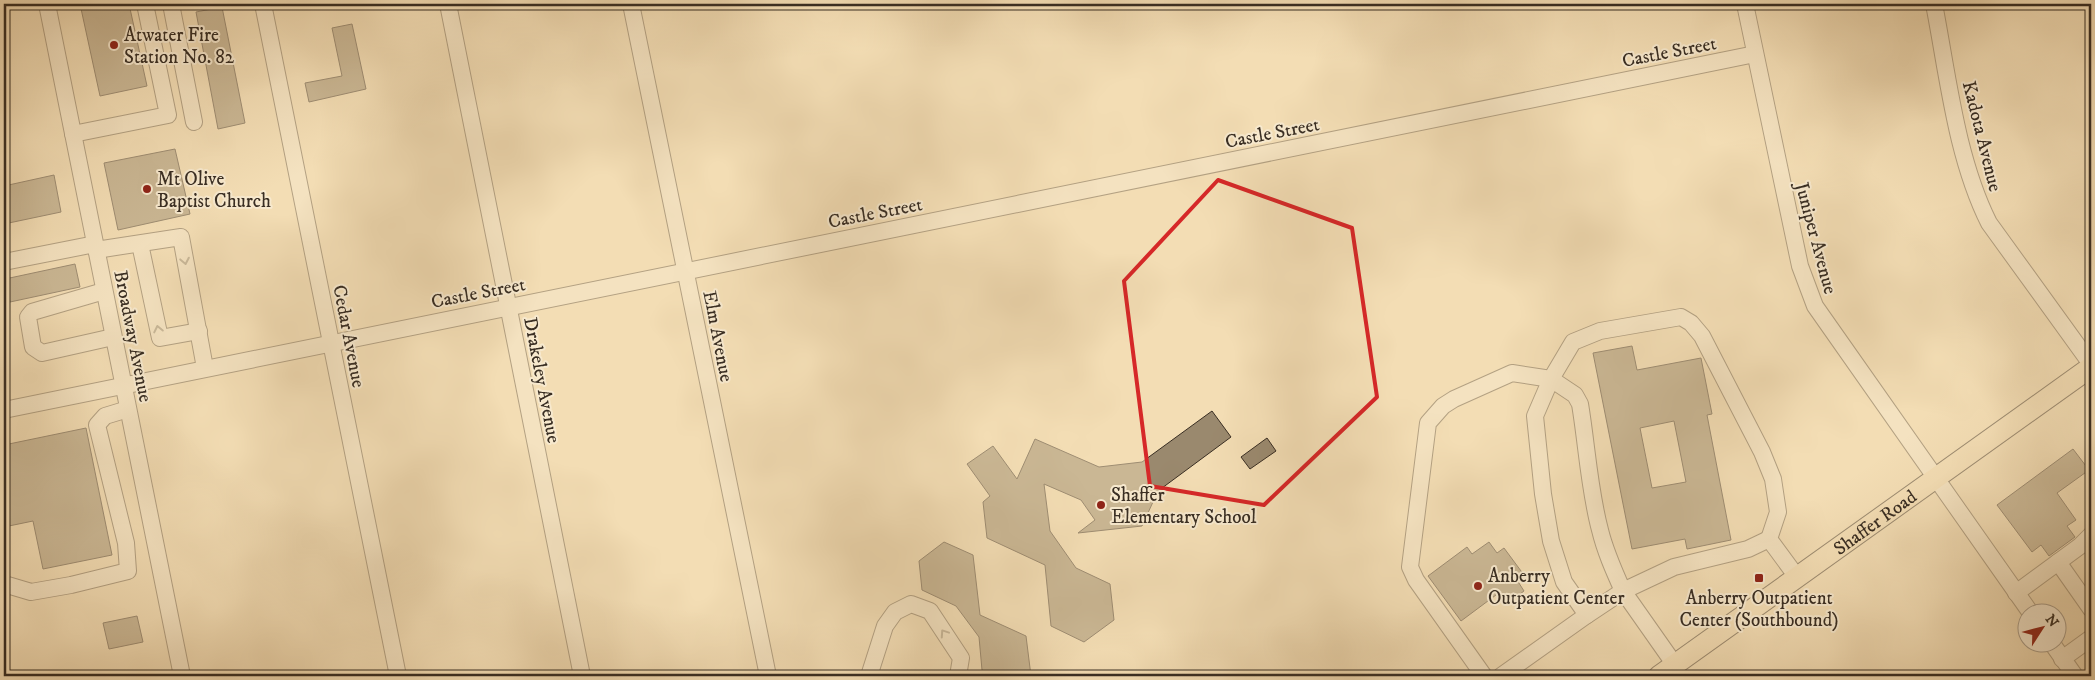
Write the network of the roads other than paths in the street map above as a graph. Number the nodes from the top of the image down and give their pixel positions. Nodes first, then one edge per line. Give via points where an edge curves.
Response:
1 (47, 4) edge
2 (145, 4) edge
3 (171, 4) edge
4 (263, 4) edge
5 (448, 4) edge
6 (631, 4) edge
7 (1745, 4) edge
8 (1934, 4) edge
9 (1755, 54) junction
10 (194, 122) dead end
11 (73, 134) junction
12 (140, 244) junction
13 (96, 247) junction
14 (4, 262) edge
15 (686, 271) junction
16 (104, 291) junction
17 (507, 306) junction
18 (199, 331) junction
19 (114, 337) junction
20 (331, 342) junction
21 (2091, 366) edge
22 (205, 368) junction
23 (1551, 379) junction
24 (123, 385) junction
25 (128, 409) junction
26 (4, 410) edge
27 (1935, 478) junction
28 (1769, 539) junction
29 (2089, 544) edge
30 (2058, 562) junction
31 (1797, 578) junction
32 (4, 584) edge
33 (1623, 591) junction
34 (2016, 593) junction
35 (2023, 602) edge
36 (2091, 609) edge
37 (1586, 615) junction
38 (2091, 638) edge
39 (2057, 652) edge
40 (2062, 659) junction
41 (1675, 664) junction
42 (182, 676) edge
43 (398, 676) edge
44 (582, 676) edge
45 (768, 676) edge
46 (869, 676) edge
47 (958, 676) edge
48 (1484, 676) edge
49 (1501, 676) edge
50 (1659, 676) edge
51 (2074, 676) edge

1 - 11 street, Broadway Avenue
2 - 11 street via 168,115
3 - 10 street
4 - 20 street, Cedar Avenue
5 - 17 street, Drakeley Avenue
6 - 15 street, Elm Avenue
7 - 9 street, Juniper Avenue
8 - 21 street, Kadota Avenue via 1963,154 1978,201 1989,223
9 - 15 street, Castle Street
9 - 27 street, Juniper Avenue via 1800,266 1815,306
11 - 13 street, Broadway Avenue
12 - 13 street
18 -> 12 street via 160,338
12 -> 18 street via 180,236
13 - 14 street
13 - 16 street, Broadway Avenue
15 - 17 street, Castle Street
15 - 45 street, Elm Avenue
16 - 19 street, Broadway Avenue
16 - 19 street via 32,312 28,317 33,347 42,353
17 - 20 street, Castle Street
17 - 44 street, Drakeley Avenue
18 - 22 street
19 - 24 street, Broadway Avenue
20 - 22 street, Castle Street
20 - 43 street, Cedar Avenue
21 - 27 main road, Shaffer Road
22 - 24 street, Castle Street
23 - 28 street via 1572,342 1600,331 1653,320 1681,317 1691,323 1702,336 1748,423 1773,479 1778,512
23 - 33 street via 1575,395 1580,404 1600,530
23 - 37 street via 1535,416 1543,494 1564,582
23 - 48 street via 1512,373 1454,399 1428,423 1410,567
24 - 25 street, Broadway Avenue
24 - 26 street, Castle Street
25 - 32 street via 105,416 97,426 126,543 128,571 31,592
25 - 42 street, Broadway Avenue
27 - 31 main road, Shaffer Road
27 - 34 street, Juniper Avenue
28 - 31 street
28 - 33 street via 1748,549 1674,567
29 - 30 street
30 - 34 street
30 - 36 street
31 - 41 main road, Shaffer Road
33 - 37 street
33 - 41 street
34 - 35 street, Juniper Avenue
37 - 49 street
38 - 40 street
39 - 40 street
40 - 51 street
41 - 50 main road, Shaffer Road
47 -> 46 street via 961,658 930,611 911,604 895,612 885,626

